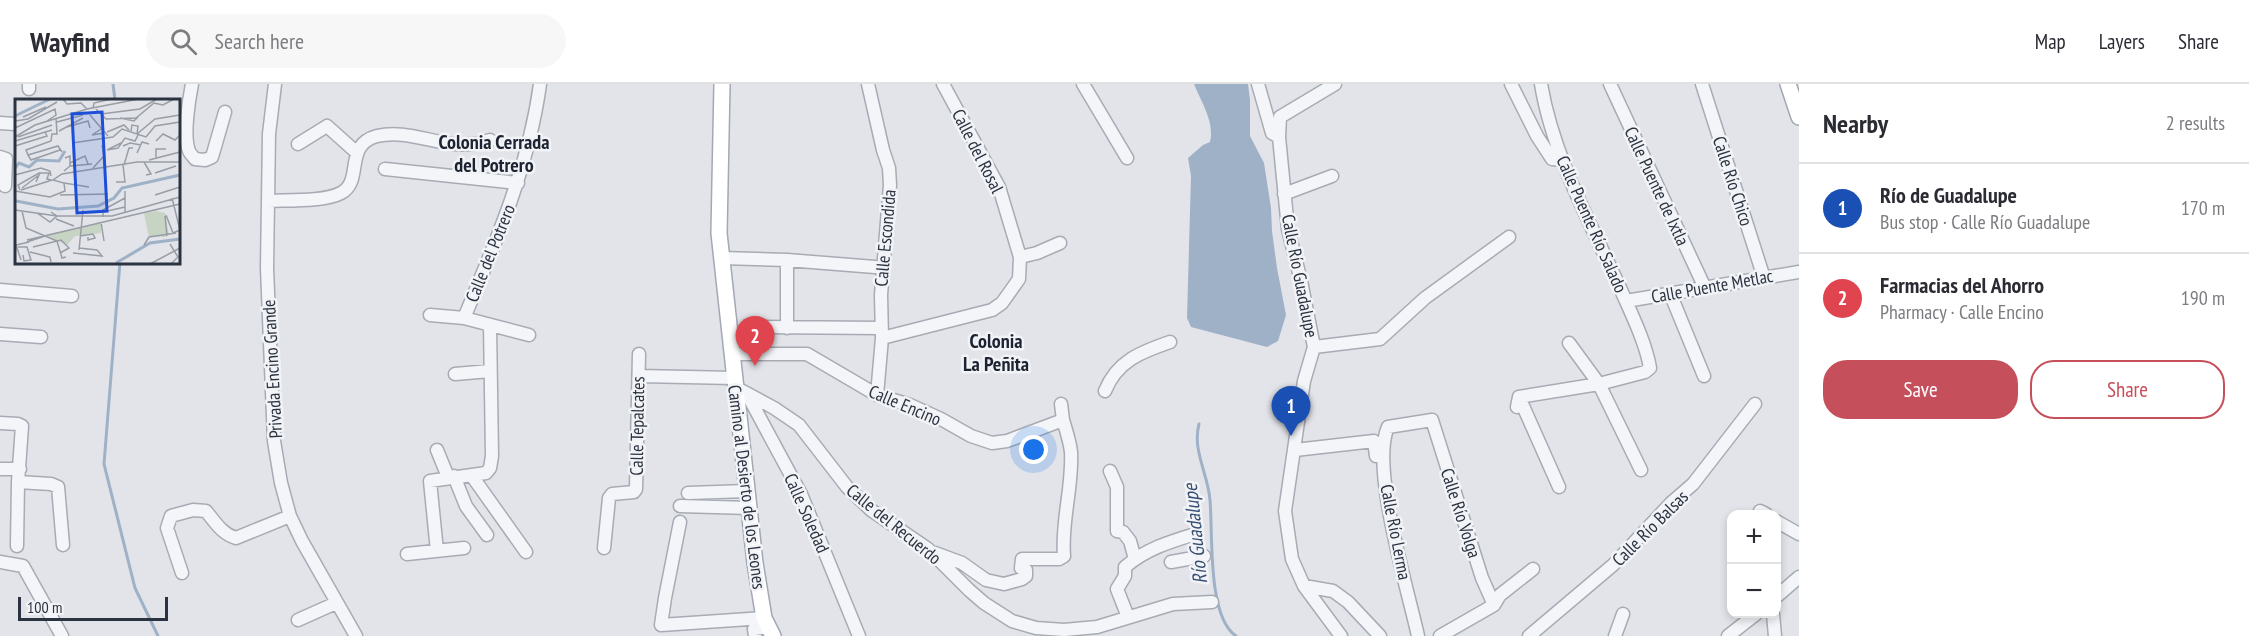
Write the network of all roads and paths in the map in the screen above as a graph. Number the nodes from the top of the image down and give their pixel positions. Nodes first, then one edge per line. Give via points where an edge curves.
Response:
1 (192, 84) edge
2 (274, 84) edge
3 (540, 84) edge
4 (722, 84) edge
5 (868, 84) edge
6 (942, 84) edge
7 (1083, 84) edge
8 (1258, 84) edge
9 (1335, 84) edge
10 (1512, 84) edge
11 (1541, 84) edge
12 (1610, 84) edge
13 (1702, 84) edge
14 (1788, 84) edge
15 (225, 112) dead end
16 (1799, 117) edge
17 (0, 123) edge
18 (15, 124) dead end
19 (1279, 137) junction
20 (490, 140) dead end
21 (298, 144) dead end
22 (356, 152) junction
23 (0, 157) edge
24 (1127, 158) dead end
25 (1563, 160) junction
26 (385, 170) dead end
27 (1332, 176) dead end
28 (518, 183) junction
29 (7, 186) edge
30 (1284, 194) junction
31 (268, 201) junction
32 (1509, 237) dead end
33 (1060, 243) dead end
34 (1020, 257) junction
35 (721, 258) junction
36 (787, 260) junction
37 (875, 267) dead end
38 (1799, 272) edge
39 (1764, 278) junction
40 (1705, 288) junction
41 (0, 290) edge
42 (1670, 293) junction
43 (72, 296) dead end
44 (1626, 301) junction
45 (430, 315) dead end
46 (464, 318) junction
47 (490, 325) junction
48 (787, 328) junction
49 (881, 333) junction
50 (0, 334) edge
51 (529, 335) dead end
52 (41, 337) dead end
53 (1170, 342) dead end
54 (1569, 343) dead end
55 (1314, 347) junction
56 (639, 354) dead end
57 (731, 354) junction
58 (753, 354) junction
59 (490, 371) junction
60 (455, 374) dead end
61 (639, 376) junction
62 (1704, 376) dead end
63 (1599, 384) junction
64 (739, 386) junction
65 (1105, 391) dead end
66 (877, 395) junction
67 (1061, 404) dead end
68 (1755, 404) dead end
69 (1063, 420) junction
70 (1432, 420) joint
71 (0, 423) edge
72 (437, 450) dead end
73 (1295, 450) junction
74 (0, 469) edge
75 (20, 469) junction
76 (1641, 470) dead end
77 (1110, 471) dead end
78 (472, 476) junction
79 (451, 477) junction
80 (18, 482) junction
81 (1559, 488) dead end
82 (747, 490) junction
83 (688, 493) dead end
84 (680, 506) dead end
85 (750, 508) junction
86 (290, 516) junction
87 (680, 522) dead end
88 (1781, 524) edge
89 (1195, 534) dead end
90 (1799, 534) edge
91 (487, 535) dead end
92 (63, 545) dead end
93 (17, 546) dead end
94 (464, 548) dead end
95 (604, 548) dead end
96 (437, 551) junction
97 (526, 552) dead end
98 (931, 552) junction
99 (407, 554) dead end
100 (1204, 556) dead end
101 (1135, 559) junction
102 (0, 562) edge
103 (1171, 562) dead end
104 (1533, 569) dead end
105 (182, 573) dead end
106 (1799, 577) edge
107 (1304, 586) junction
108 (1781, 593) edge
109 (1212, 602) dead end
110 (336, 603) junction
111 (1494, 605) junction
112 (1623, 614) dead end
113 (1128, 617) junction
114 (1751, 618) edge
115 (1773, 618) edge
116 (298, 620) dead end
117 (765, 629) edge
118 (62, 636) edge
119 (356, 636) edge
120 (859, 636) edge
121 (1341, 636) edge
122 (1380, 636) edge
123 (1412, 636) edge
124 (1418, 636) edge
125 (1440, 636) edge
126 (1529, 636) edge
127 (1615, 636) edge
128 (1728, 636) edge
129 (1775, 636) edge

1 - 15 street via 188,134 189,151 195,159 212,157
2 - 31 street, Privada Encino Grande
3 - 28 street, Calle del Potrero
4 - 35 main road, Camino al Desierto de los Leones
5 - 49 street, Calle Escondida via 890,185
6 - 34 street, Calle del Rosal via 999,187
7 - 24 street
8 - 19 street, Calle Río Guadalupe via 1272,133
9 - 19 street via 1280,117
10 - 25 street via 1552,159
11 - 25 street, Calle Puente Río Salado
12 - 40 street, Calle Puente de Ixtla
13 - 39 street, Calle Río Chico
14 - 16 main road
17 - 18 street
19 - 30 street, Calle Río Guadalupe
20 - 22 street via 457,146 398,135 378,136 367,140
21 - 22 street via 327,126
22 - 31 street via 352,177 347,189 339,194
23 - 29 street via 6,159
25 - 44 street, Calle Puente Río Salado
26 - 28 street
27 - 30 street
28 - 46 street, Calle del Potrero
30 - 55 street, Calle Río Guadalupe
31 - 86 street, Privada Encino Grande via 274,441
32 - 55 street via 1425,298 1380,339
33 - 34 street
34 - 49 street, Calle del Rosal via 1019,279 992,310
35 - 36 street
35 - 57 main road, Camino al Desierto de los Leones
36 - 37 street
36 - 48 street
38 - 39 street, Calle Puente Metlac
39 - 40 street, Calle Puente Metlac
40 - 42 street, Calle Puente Metlac
41 - 43 street
42 - 44 street, Calle Puente Metlac
42 - 62 street
44 - 63 street, Calle Puente Río Salado via 1649,370
45 - 46 street
46 - 47 street
47 - 51 street
47 - 59 street
48 - 49 street, Calle del Rosal
48 - 58 street, Calle del Rosal via 752,327
49 - 66 street, Calle Escondida
50 - 52 street
53 - 65 street via 1142,351 1123,363
54 - 63 street
55 - 73 street, Calle Río Guadalupe via 1304,381
56 - 61 street, Calle Tepalcates
57 - 58 street, Calle Encino
57 - 64 main road, Camino al Desierto de los Leones
58 - 66 street, Calle Encino via 807,354
59 - 60 street
59 - 78 street via 490,468
61 - 64 street
61 - 95 street, Calle Tepalcates via 636,489 609,498
63 - 76 street
63 - 81 street via 1518,402
64 - 82 main road, Camino al Desierto de los Leones
64 - 98 street, Calle del Recuerdo via 799,424 847,487 871,510
64 - 120 street, Calle Soledad via 801,494
66 - 69 street, Calle Encino via 910,405 992,443
67 - 69 street
68 - 126 street, Calle Río Balsas via 1694,484 1613,565
69 - 98 street via 1071,449 1065,556 1022,559 1021,568 1026,570 1026,576 1004,584 986,580 962,563
70 - 111 street, Calle Río Volga
70 - 124 street, Calle Río Lerma via 1388,427 1382,443 1385,494
71 - 75 street via 18,424 22,429
72 - 79 street
73 - 107 street, Calle Río Guadalupe via 1285,511 1292,559
73 - 123 street, Calle Río Lerma via 1374,441 1382,503
74 - 75 street
75 - 80 street
77 - 101 street via 1117,487 1117,531 1130,541
78 - 79 street
78 - 97 street
79 - 91 street
79 - 96 street via 429,482
80 - 92 street via 58,487
80 - 93 street
82 - 83 street
82 - 85 main road, Camino al Desierto de los Leones
84 - 85 street
85 - 117 main road, Camino al Desierto de los Leones
86 - 105 street via 236,538 221,530 206,511 171,516 167,528
86 - 110 street, Privada Encino Grande
87 - 117 street via 661,625
88 - 90 street
89 - 101 street via 1162,544
94 - 96 street
96 - 99 street
98 - 113 street, Calle del Recuerdo via 984,603 1012,621 1064,630 1097,627
100 - 103 street
101 - 113 street via 1125,567 1125,576 1117,589
102 - 118 street via 23,566
104 - 111 street via 1500,595
106 - 108 street
107 - 121 street, Calle Río Guadalupe
107 - 122 street via 1333,591
109 - 113 street, Calle del Recuerdo via 1173,604
110 - 116 street
110 - 119 street, Privada Encino Grande
111 - 125 street
112 - 127 street
114 - 128 street
115 - 129 street

